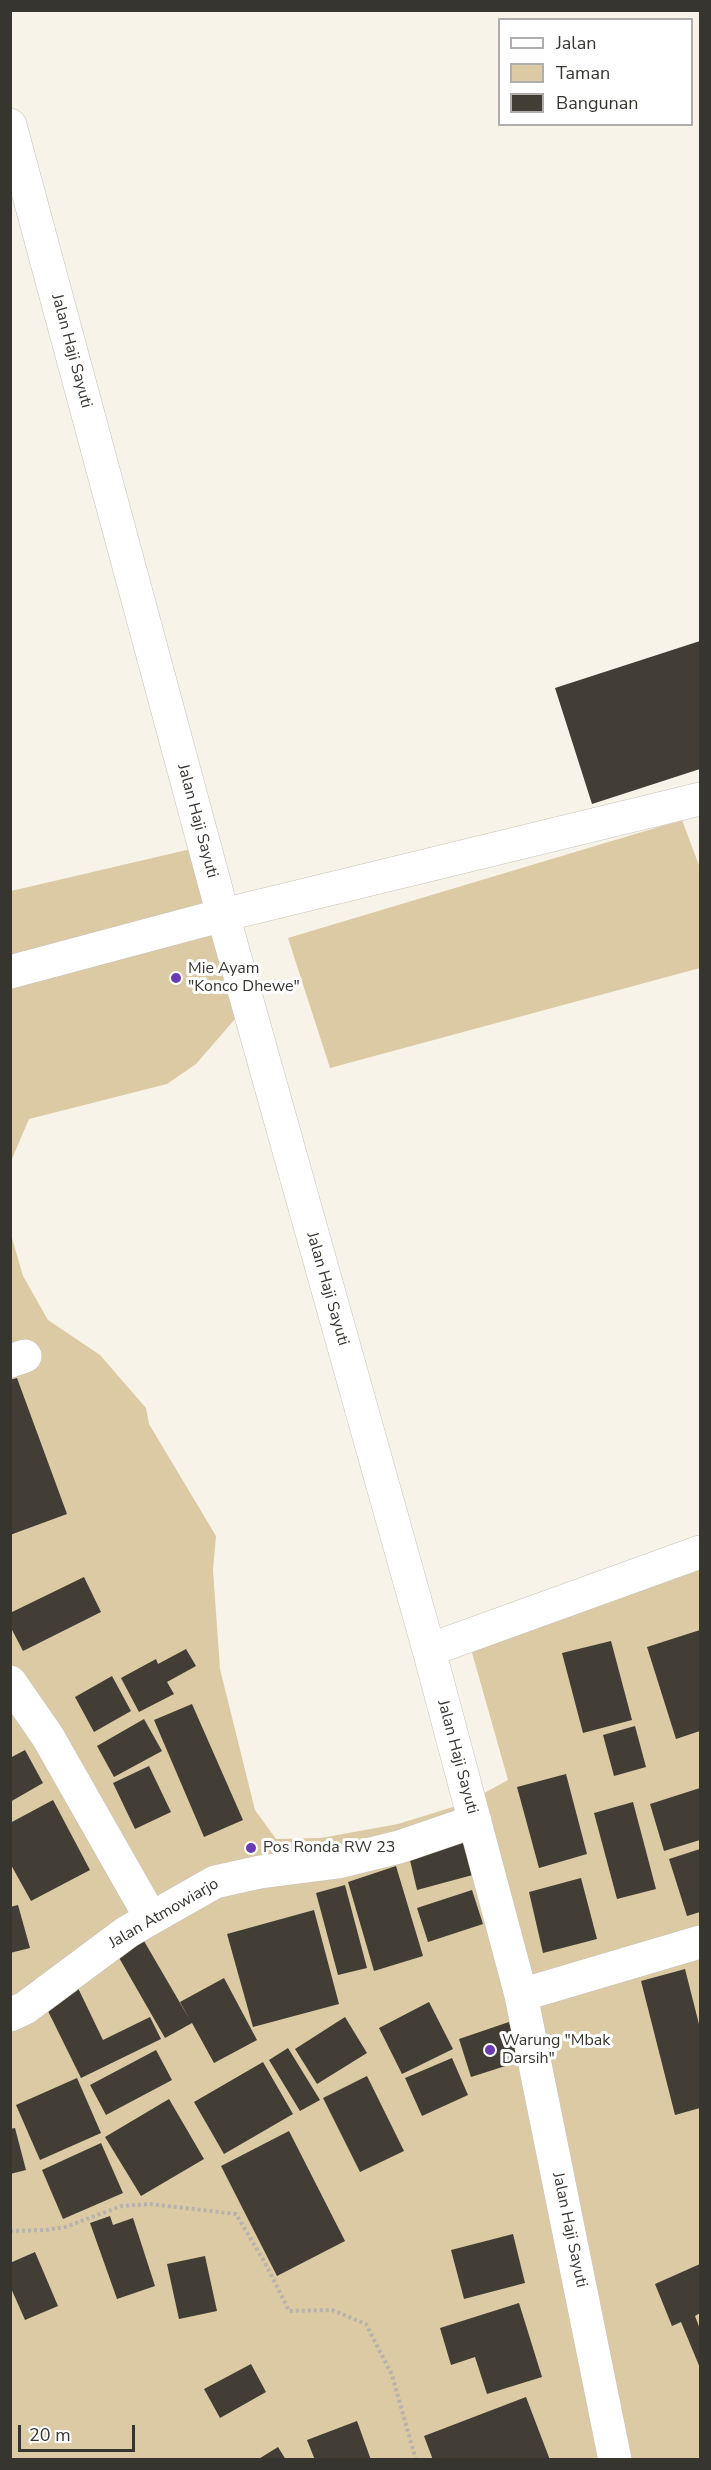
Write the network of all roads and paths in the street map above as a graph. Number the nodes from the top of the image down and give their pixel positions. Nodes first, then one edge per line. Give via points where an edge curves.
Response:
1 (10, 126) edge
2 (700, 799) edge
3 (223, 915) junction
4 (10, 972) edge
5 (700, 1552) edge
6 (429, 1650) junction
7 (10, 1682) edge
8 (475, 1821) junction
9 (151, 1918) junction
10 (700, 1942) edge
11 (521, 1995) junction
12 (10, 2015) edge
13 (10, 2230) edge
14 (416, 2460) edge
15 (615, 2460) edge

1 - 3 street, Jalan Haji Sayuti
2 - 3 street
3 - 4 street
3 - 6 street, Jalan Haji Sayuti
5 - 6 street
6 - 8 street, Jalan Haji Sayuti
7 - 9 street via 48,1737
8 - 9 street, Jalan Atmowiarjo via 399,1847 338,1862 215,1881
8 - 11 street, Jalan Haji Sayuti
9 - 12 street, Jalan Atmowiarjo
10 - 11 street
11 - 15 street, Jalan Haji Sayuti
13 - 14 path via 65,2227 131,2206 236,2214 288,2311 332,2310 366,2324 392,2375

